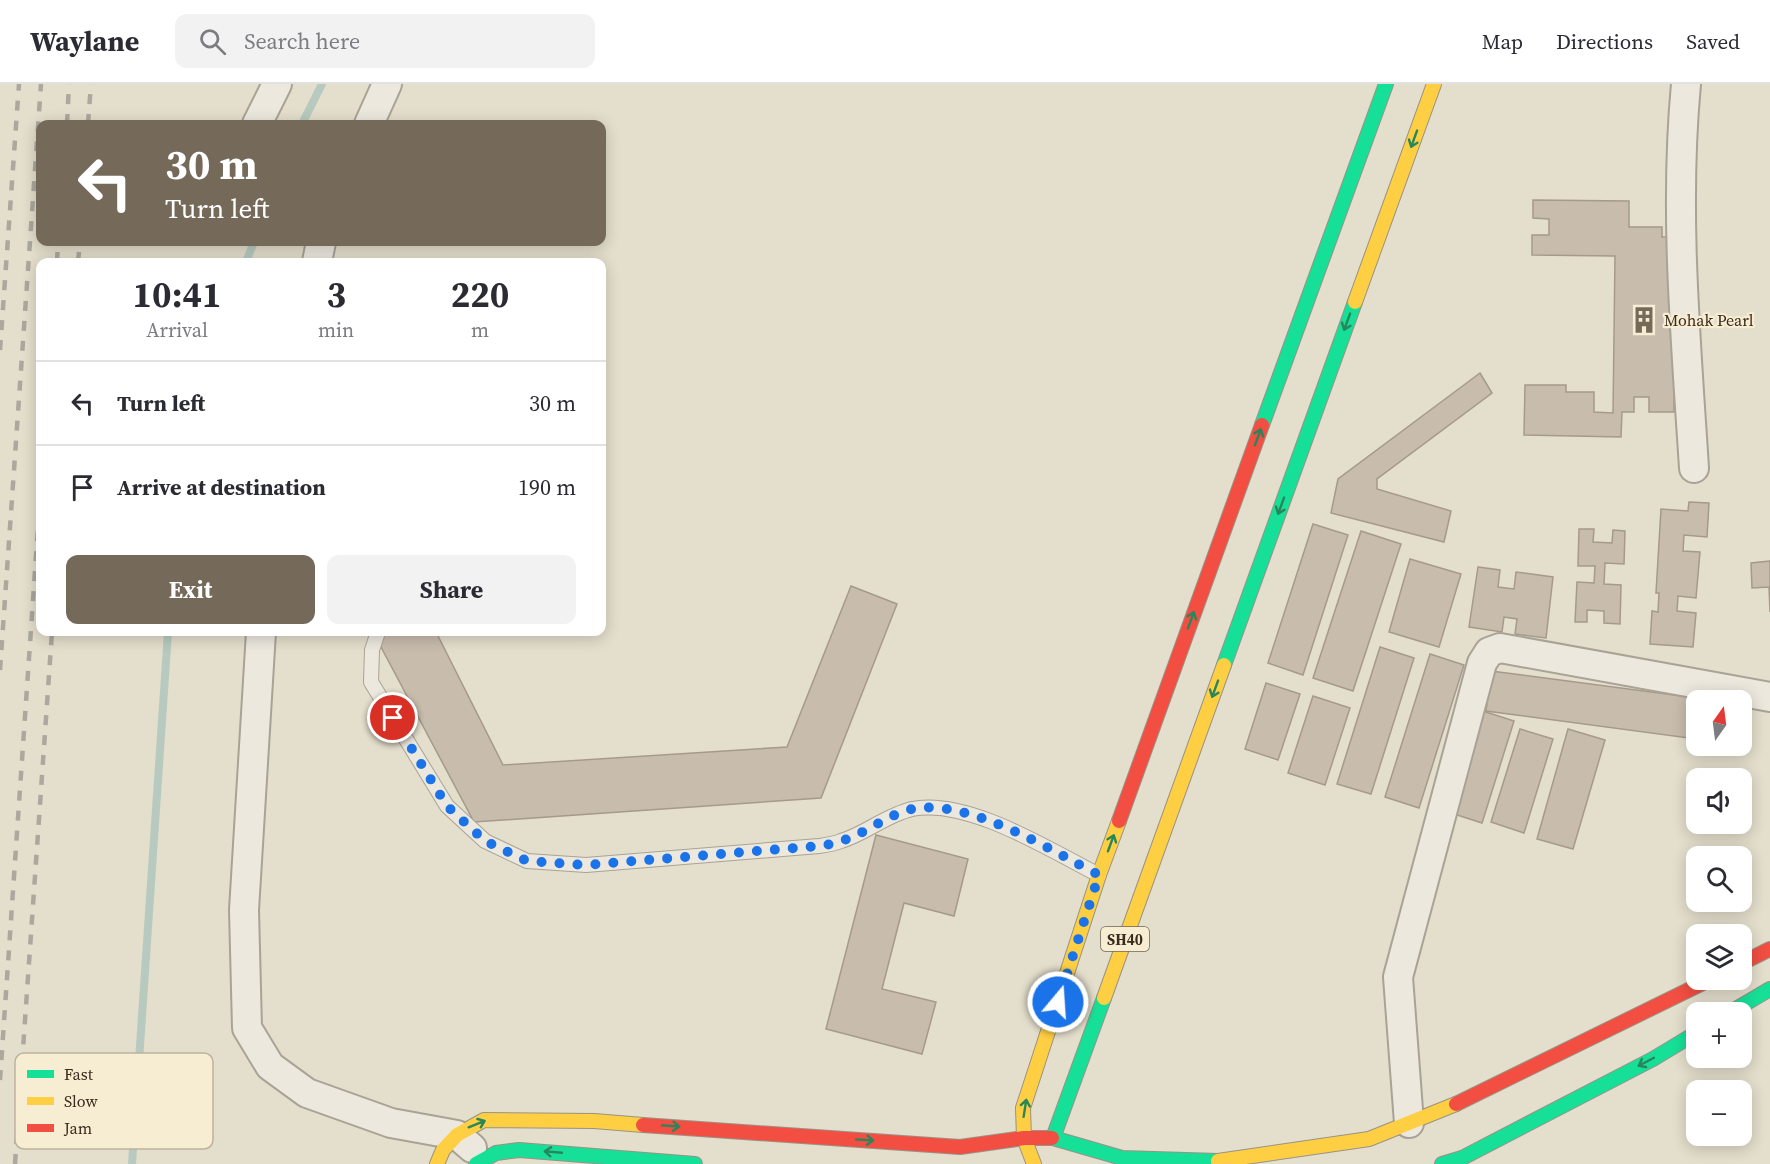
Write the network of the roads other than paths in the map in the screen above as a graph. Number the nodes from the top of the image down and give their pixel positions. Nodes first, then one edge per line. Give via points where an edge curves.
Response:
1 (277, 84) edge
2 (387, 84) edge
3 (1386, 84) edge
4 (1434, 84) edge
5 (1686, 84) edge
6 (259, 120) edge
7 (371, 120) edge
8 (1694, 468) dead end
9 (261, 636) edge
10 (377, 636) edge
11 (1770, 697) edge
12 (1099, 875) junction
13 (1770, 949) edge
14 (1752, 958) edge
15 (1770, 989) edge
16 (1689, 990) edge
17 (1748, 1002) edge
18 (1686, 1039) edge
19 (1409, 1123) junction
20 (457, 1135) junction
21 (1024, 1138) junction
22 (1053, 1138) junction
23 (480, 1161) edge
24 (437, 1164) edge
25 (695, 1164) edge
26 (1034, 1164) edge
27 (1043, 1164) edge
28 (1442, 1164) edge

1 - 6 street
2 - 7 street
12 -> 3 main road, SH40
4 -> 22 main road, SH40
5 - 8 street via 1680,161 1684,316
9 - 20 street via 243,910 248,1028 270,1066 307,1093 391,1123
10 - 12 lane via 371,682 447,806 485,841 527,861 586,865 819,846 842,841 912,809 951,808 1002,826
11 - 19 street via 1500,648 1489,652 1482,663 1398,977
21 -> 12 main road, SH40 via 1023,1108
13 - 14 main road
15 - 17 main road
16 - 19 main road via 1463,1101
18 -> 28 main road via 1473,1152
19 - 22 main road via 1369,1139 1214,1162 1122,1158
20 -> 21 main road via 484,1120 550,1120 960,1147
20 - 23 street
20 - 24 main road via 443,1150
21 - 22 main road
21 - 26 main road, SH40
22 - 27 main road
25 -> 23 main road via 519,1150 500,1151

